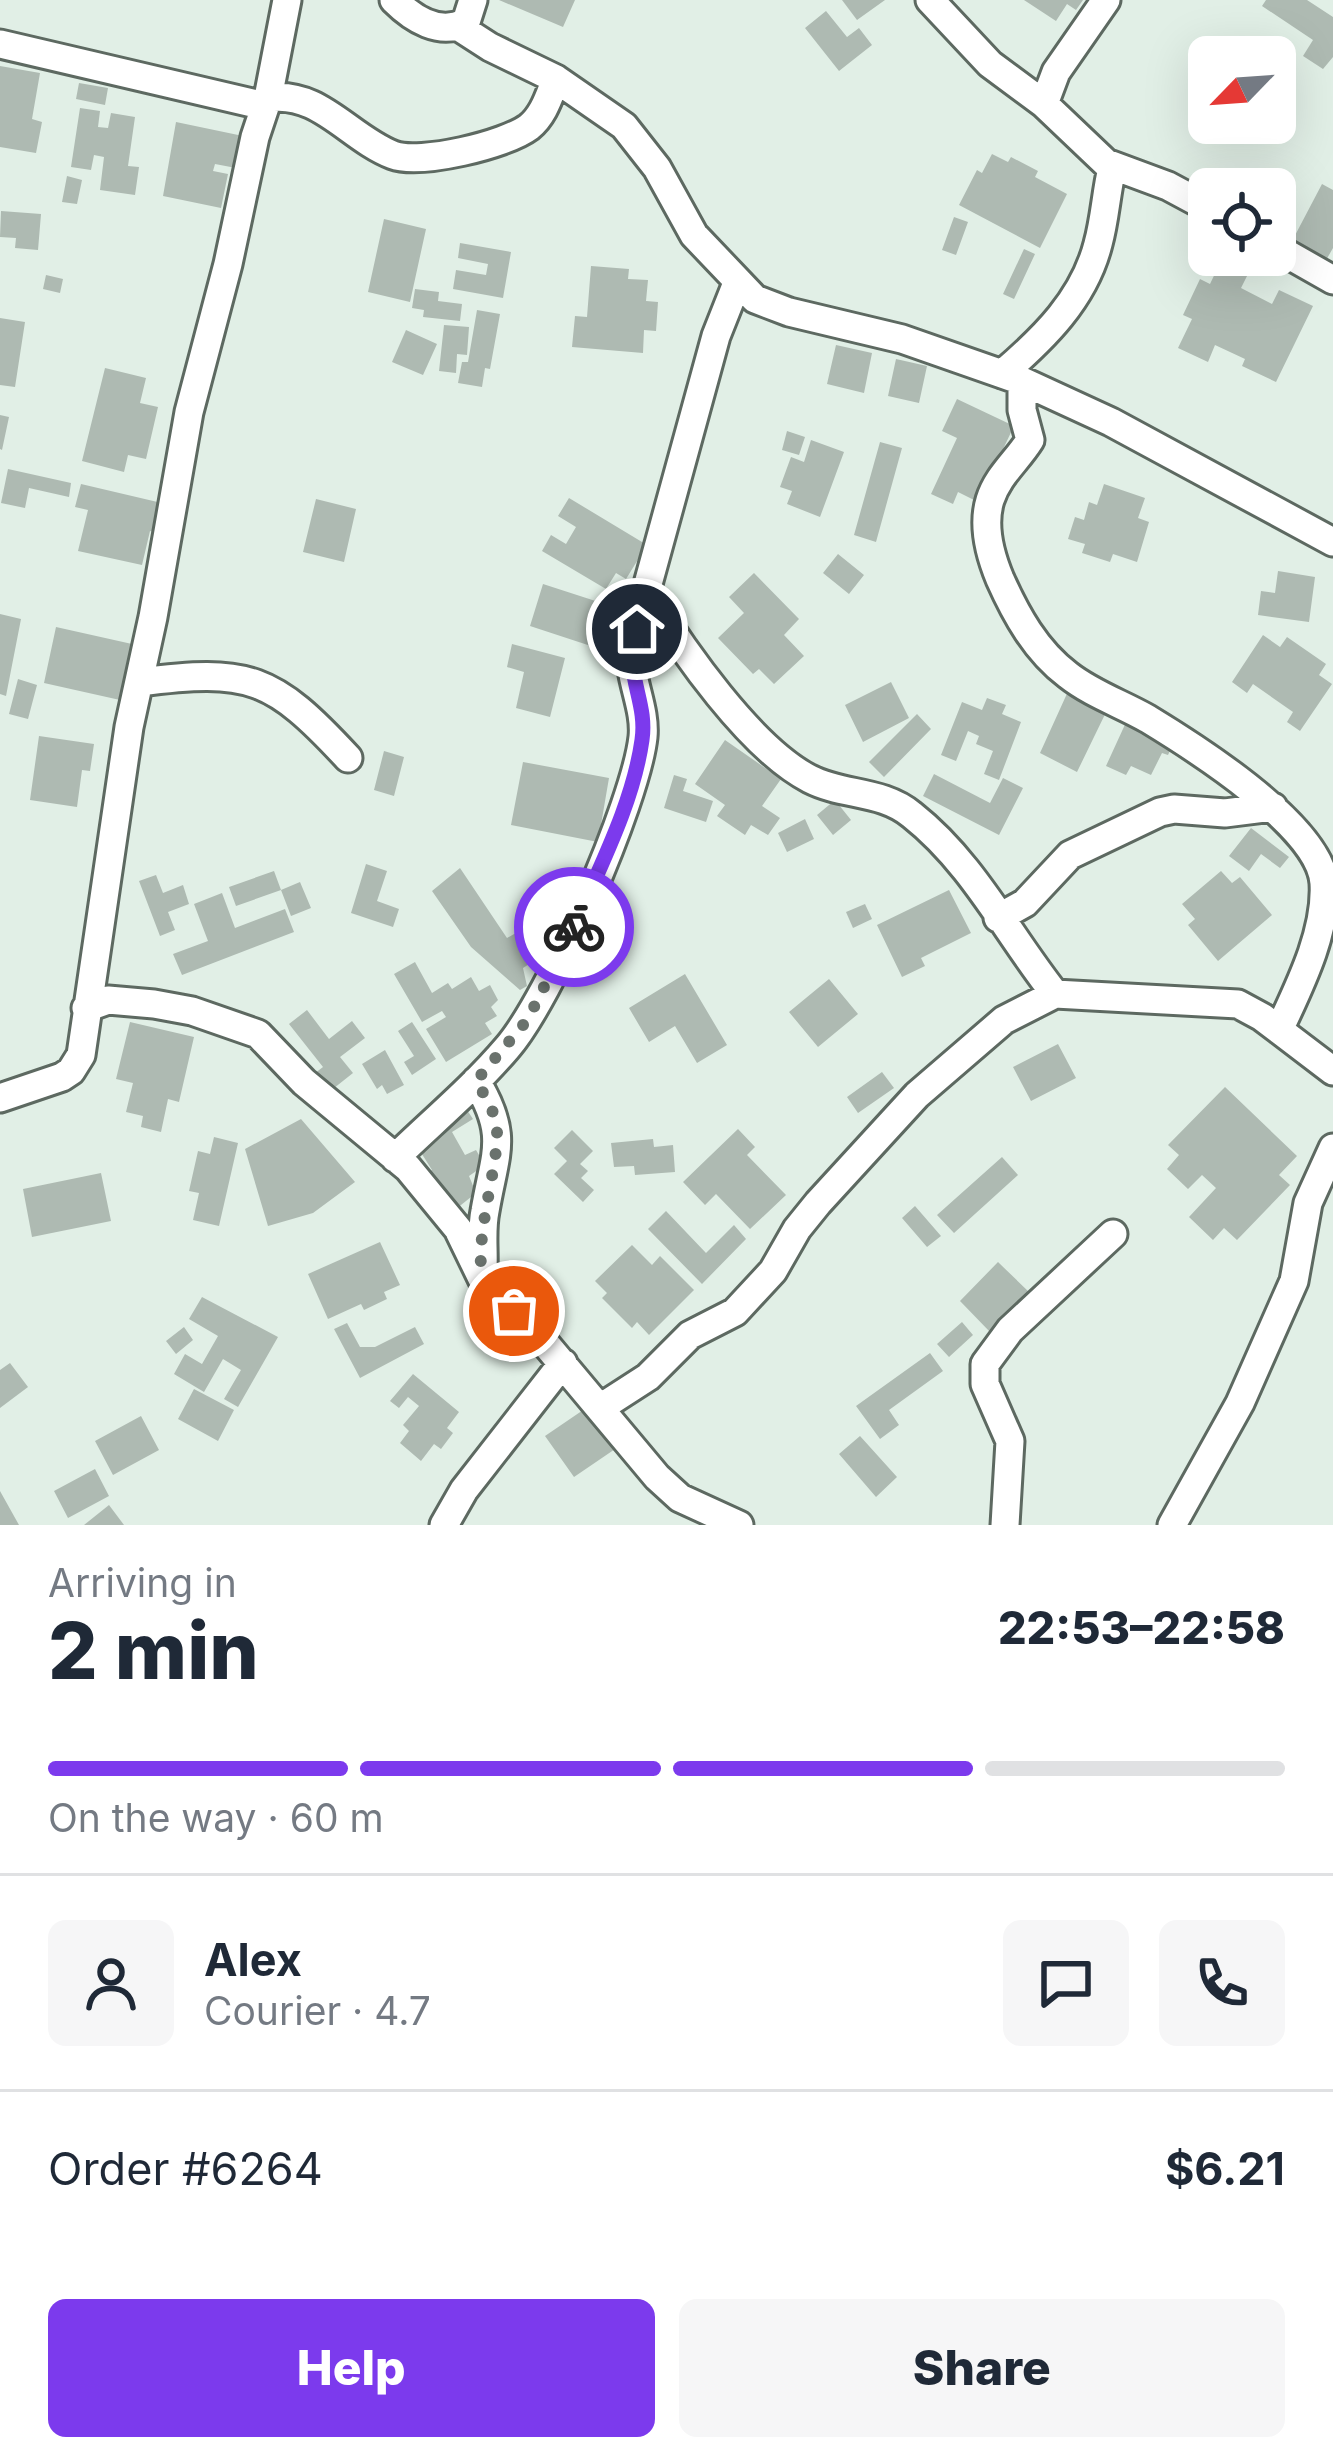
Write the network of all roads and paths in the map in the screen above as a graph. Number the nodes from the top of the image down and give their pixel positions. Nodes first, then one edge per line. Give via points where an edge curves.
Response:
1 (286, 0) edge
2 (394, 0) edge
3 (473, 0) edge
4 (930, 0) edge
5 (1106, 0) edge
6 (459, 26) junction
7 (0, 44) edge
8 (556, 79) junction
9 (267, 102) junction
10 (1044, 104) junction
11 (1112, 168) junction
12 (1188, 198) edge
13 (1296, 259) edge
14 (1333, 280) edge
15 (737, 283) junction
16 (1012, 378) junction
17 (1333, 542) edge
18 (647, 592) junction
19 (139, 682) junction
20 (348, 758) dead end
21 (1273, 806) junction
22 (998, 918) junction
23 (1055, 994) junction
24 (86, 1008) junction
25 (1280, 1030) junction
26 (1333, 1071) edge
27 (476, 1081) junction
28 (0, 1098) edge
29 (1333, 1148) edge
30 (395, 1158) junction
31 (1113, 1234) dead end
32 (482, 1279) junction
33 (563, 1363) junction
34 (600, 1408) junction
35 (444, 1525) edge
36 (739, 1525) edge
37 (1005, 1525) edge
38 (1172, 1525) edge

1 - 9 street
2 - 6 street via 424,22
3 - 6 street
4 - 10 street via 1003,76
5 - 10 street via 1056,72
6 - 8 street
7 - 9 street
8 - 9 street via 525,130 412,159 380,149 299,98
8 - 15 street via 638,142 694,235
9 - 19 street via 188,412
10 - 11 street
11 - 12 street
11 - 16 street via 1096,251 1076,296
13 - 14 street
15 - 16 street via 767,305
15 - 18 street
16 - 17 street via 1112,422
16 - 21 street via 1030,440 996,485 987,526 1017,614 1067,675 1146,718
18 - 22 street via 703,676 775,752 827,787 900,805 965,867
18 - 27 street via 630,657 643,734 622,806 546,986
19 - 20 street via 206,674 247,679 295,706
19 - 24 street
21 - 22 street via 1160,812 1070,855 1025,903
21 - 25 street via 1318,862 1324,882 1302,980
22 - 23 street
23 - 25 street via 1238,1004
23 - 34 street via 1004,1020 916,1095 735,1312 690,1335 648,1377
24 - 28 street via 81,1055 70,1071
24 - 30 street via 108,1000 154,1004 258,1034
25 - 26 street
27 - 30 street
27 - 32 street via 497,1133
29 - 38 street via 1308,1203 1286,1300
30 - 32 street via 458,1229
31 - 37 street via 1010,1330 985,1364 985,1384 1010,1442
32 - 33 street
33 - 34 street
33 - 35 street
34 - 36 street via 680,1498

